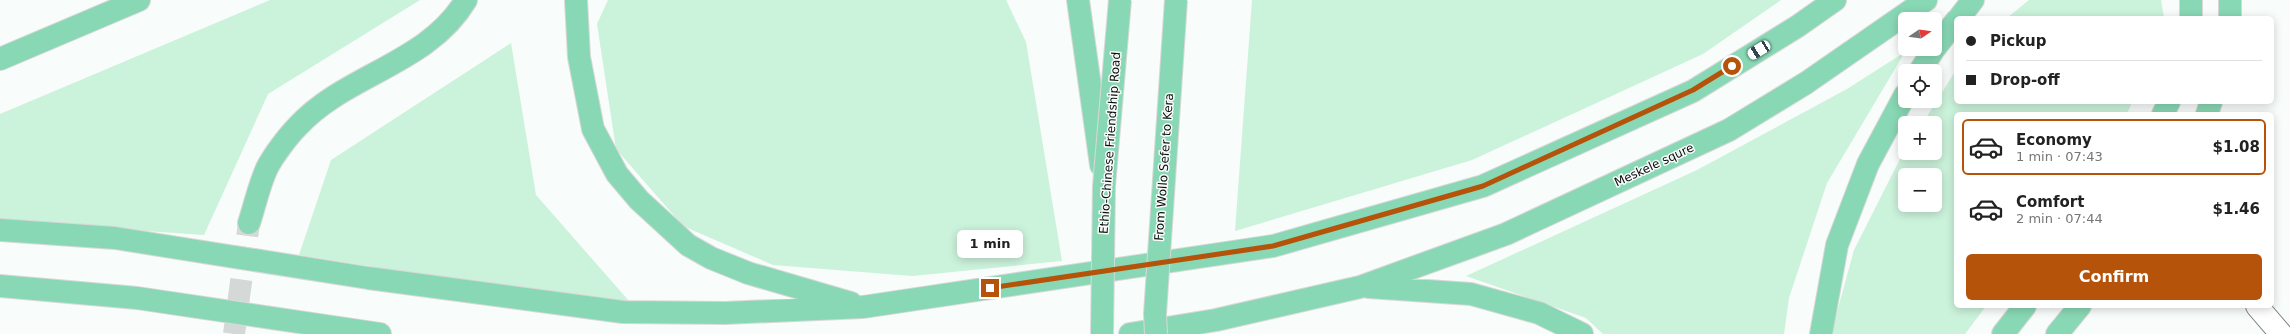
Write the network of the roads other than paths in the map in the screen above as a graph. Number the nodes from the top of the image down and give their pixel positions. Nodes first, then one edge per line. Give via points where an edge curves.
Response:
1 (139, 0) edge
2 (466, 0) edge
3 (576, 0) edge
4 (1078, 0) edge
5 (1120, 0) edge
6 (1176, 0) edge
7 (1835, 0) edge
8 (1926, 0) edge
9 (1973, 0) edge
10 (2191, 0) edge
11 (2230, 0) edge
12 (120, 5) edge
13 (1961, 16) edge
14 (2192, 16) edge
15 (2230, 16) edge
16 (1954, 24) edge
17 (1942, 39) edge
18 (0, 59) edge
19 (1898, 108) edge
20 (1104, 186) junction
21 (249, 222) tunnel mouth
22 (0, 230) edge
23 (0, 286) edge
24 (1360, 287) junction
25 (863, 307) junction
26 (2023, 308) edge
27 (2078, 308) edge
28 (2259, 308) edge
29 (380, 334) edge
30 (1102, 334) edge
31 (1130, 334) edge
32 (1156, 334) edge
33 (1582, 334) edge
34 (1821, 334) edge
35 (2003, 334) edge
36 (2058, 334) edge
37 (2281, 334) edge

1 - 12 main road
2 - 21 main road via 431,40 396,63 329,100 298,126 268,168
3 - 25 main road via 579,57 593,129 617,174 639,200 688,245 711,258 748,273
4 - 20 main road, bridge
5 - 20 main road, Ethio-Chinese Friendship Road, bridge
6 - 32 main road, From Wollo Sefer to Kera, bridge via 1155,314
7 - 25 main road via 1798,26 1693,90 1483,186 1273,246
8 - 24 main road, Meskele squre via 1806,83 1729,130 1506,234
9 - 13 main road
10 - 14 main road
11 - 15 main road
12 - 18 main road
16 - 17 main road
19 - 34 main road via 1868,164 1837,245
20 - 30 main road, Ethio-Chinese Friendship Road, bridge
22 - 25 main road via 115,238 368,278 623,312 725,313
23 - 29 main road via 137,298
24 - 31 main road via 1216,320
24 - 33 main road via 1471,294 1538,313
26 - 35 main road
27 - 36 main road
28 - 37 street

